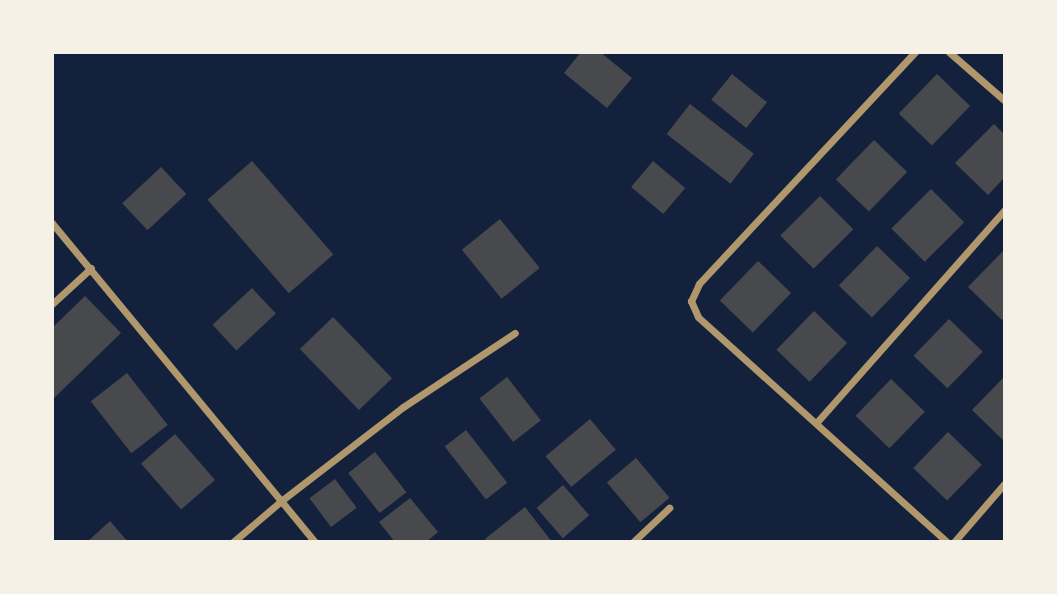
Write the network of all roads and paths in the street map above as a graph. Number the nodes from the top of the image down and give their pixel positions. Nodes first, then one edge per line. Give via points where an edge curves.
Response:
1 (915, 52) edge
2 (949, 52) edge
3 (1004, 100) edge
4 (1004, 211) edge
5 (52, 223) edge
6 (91, 268) junction
7 (52, 304) edge
8 (515, 333) dead end
9 (817, 422) junction
10 (1004, 484) edge
11 (281, 501) junction
12 (670, 508) dead end
13 (233, 541) edge
14 (315, 541) edge
15 (633, 541) edge
16 (947, 541) edge
17 (954, 541) edge

1 - 9 street via 693,293 692,309 698,317
2 - 3 street
4 - 9 street
5 - 6 street
6 - 7 street
6 - 11 street
8 - 11 street via 403,407
9 - 16 street
10 - 17 street
11 - 13 street
11 - 14 street
12 - 15 street

